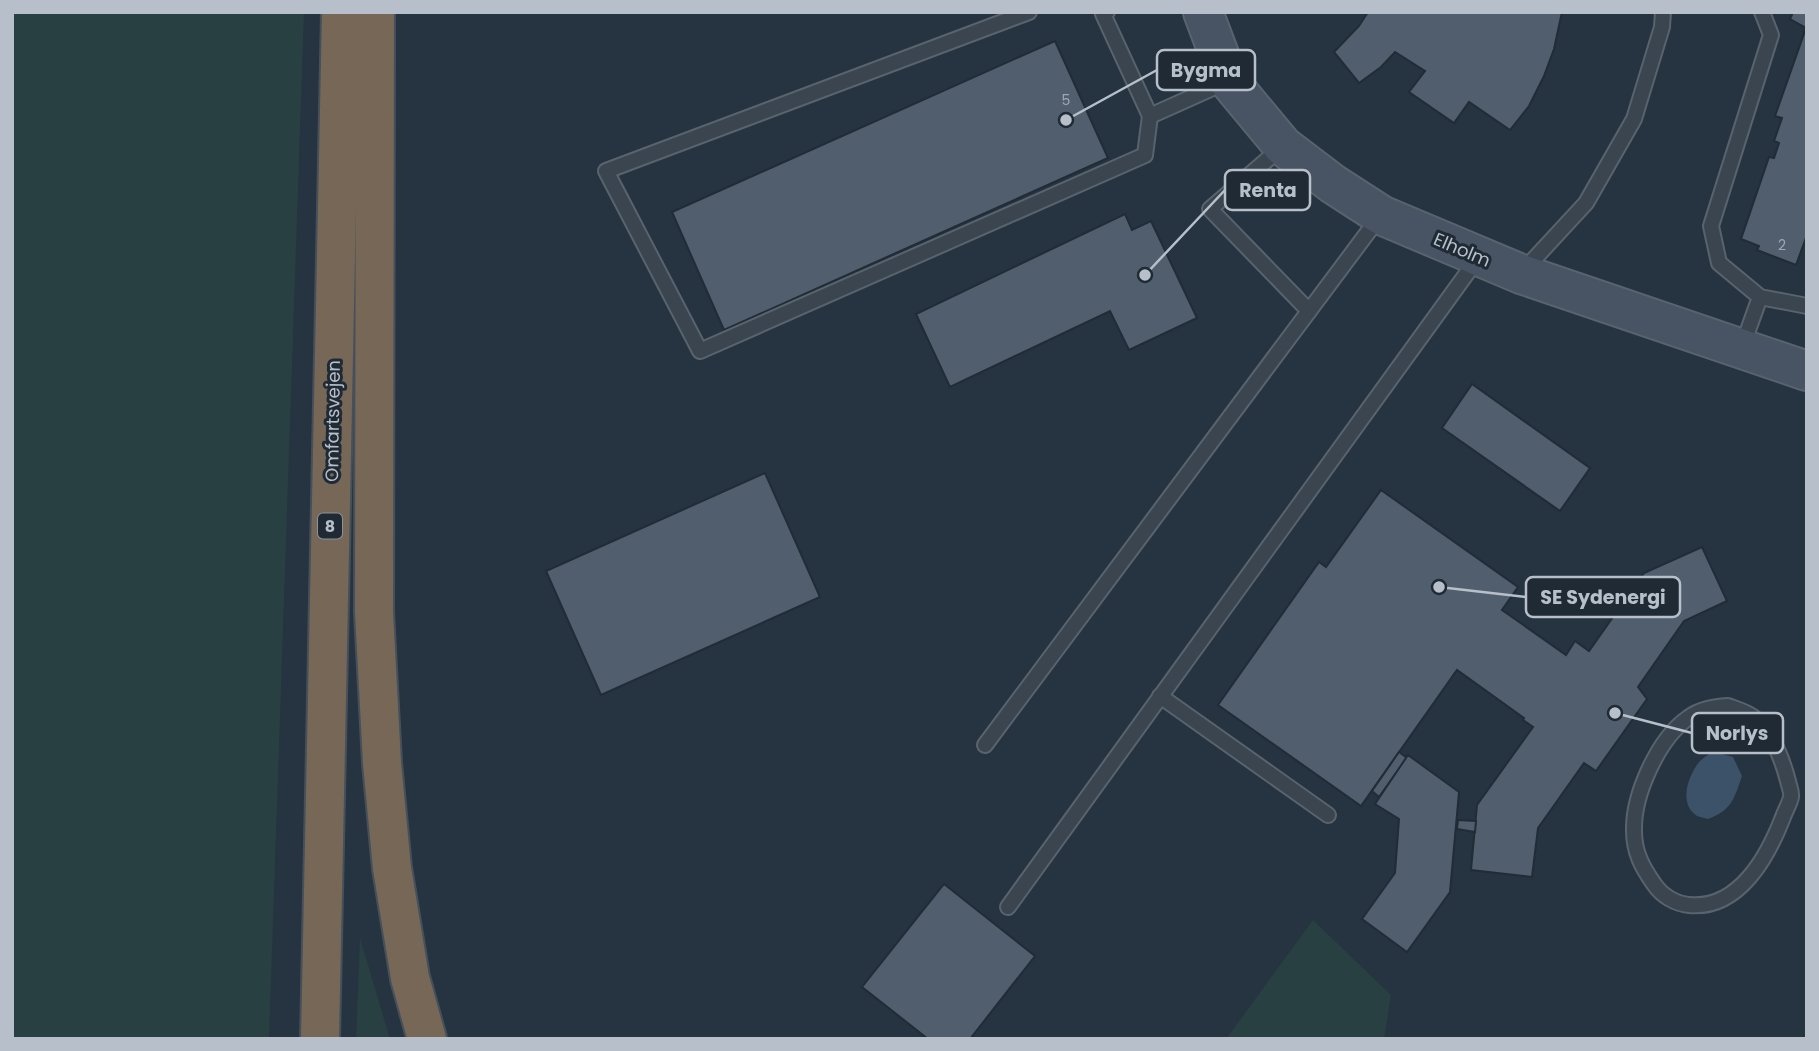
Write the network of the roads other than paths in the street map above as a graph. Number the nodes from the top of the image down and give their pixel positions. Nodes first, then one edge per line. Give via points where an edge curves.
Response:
1 (341, 12) edge
2 (376, 12) edge
3 (1029, 12) edge
4 (1203, 12) edge
5 (1663, 12) edge
6 (1762, 12) edge
7 (1101, 13) edge
8 (1229, 81) junction
9 (1150, 116) junction
10 (1283, 146) junction
11 (1381, 215) junction
12 (1479, 257) junction
13 (1521, 274) junction
14 (1760, 297) junction
15 (1807, 306) edge
16 (1309, 311) junction
17 (1742, 348) junction
18 (1807, 371) edge
19 (1160, 696) junction
20 (985, 745) dead end
21 (1791, 796) junction
22 (1807, 796) edge
23 (1328, 815) dead end
24 (1007, 907) dead end
25 (320, 1039) edge
26 (427, 1039) edge

1 - 25 highway, Omfartsvejen / 8
2 - 26 highway via 373,612 392,868 410,978
3 - 9 lane via 606,171 700,351 1145,155
4 - 8 street, Elholm
5 - 13 lane via 1634,119 1586,203
6 - 14 lane via 1771,35 1711,226 1719,263
7 - 9 lane
8 - 9 lane
8 - 10 street, Elholm
10 - 11 street, Elholm
10 - 16 lane via 1210,209
11 - 12 street, Elholm
11 - 16 lane
12 - 13 street, Elholm
12 - 19 lane
13 - 17 street, Elholm
14 - 15 lane
14 - 17 lane
16 - 20 lane
17 - 18 street, Elholm
19 - 23 lane
19 - 24 lane
21 - 21 lane via 1783,761 1769,734 1752,716 1728,706 1709,708 1688,718 1655,759 1637,806 1636,853 1658,891 1679,904 1702,906 1723,899 1742,887 1756,868
21 - 22 lane

